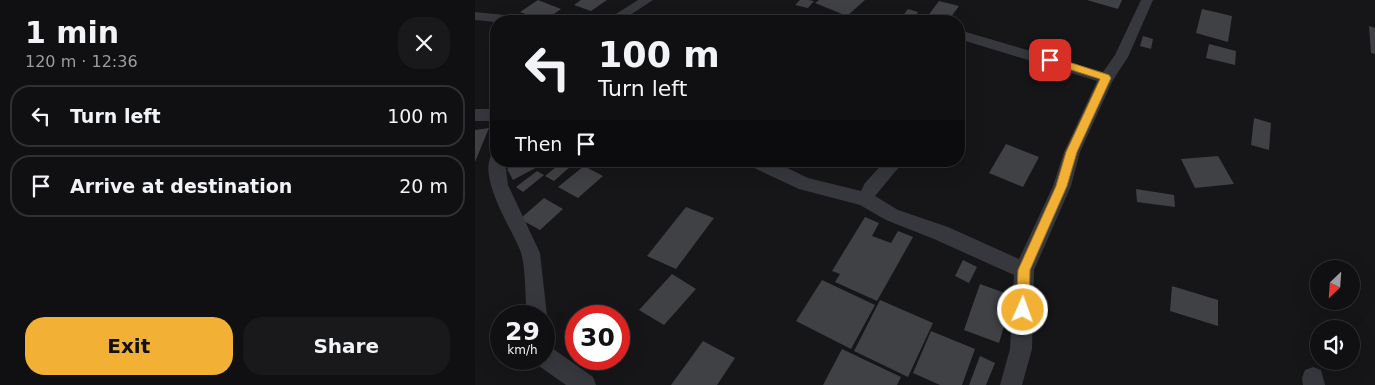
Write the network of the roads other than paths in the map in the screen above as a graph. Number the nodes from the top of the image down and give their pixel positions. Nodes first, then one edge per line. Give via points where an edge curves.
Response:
1 (647, 0) edge
2 (1147, 0) edge
3 (622, 15) edge
4 (475, 16) edge
5 (490, 18) edge
6 (965, 36) edge
7 (1106, 78) junction
8 (475, 115) edge
9 (490, 115) edge
10 (498, 167) edge
11 (769, 167) edge
12 (890, 167) edge
13 (865, 199) junction
14 (1024, 270) junction
15 (536, 305) edge
16 (555, 364) edge
17 (585, 385) edge
18 (1011, 385) edge

1 - 3 street
2 - 7 street via 1121,57
4 - 5 street
6 - 7 street
7 - 14 street
8 - 9 street
10 - 15 street via 499,185 531,253
11 - 13 street via 805,184
12 - 13 street
13 - 14 street via 892,215
14 - 18 street via 1021,349
16 - 17 street

